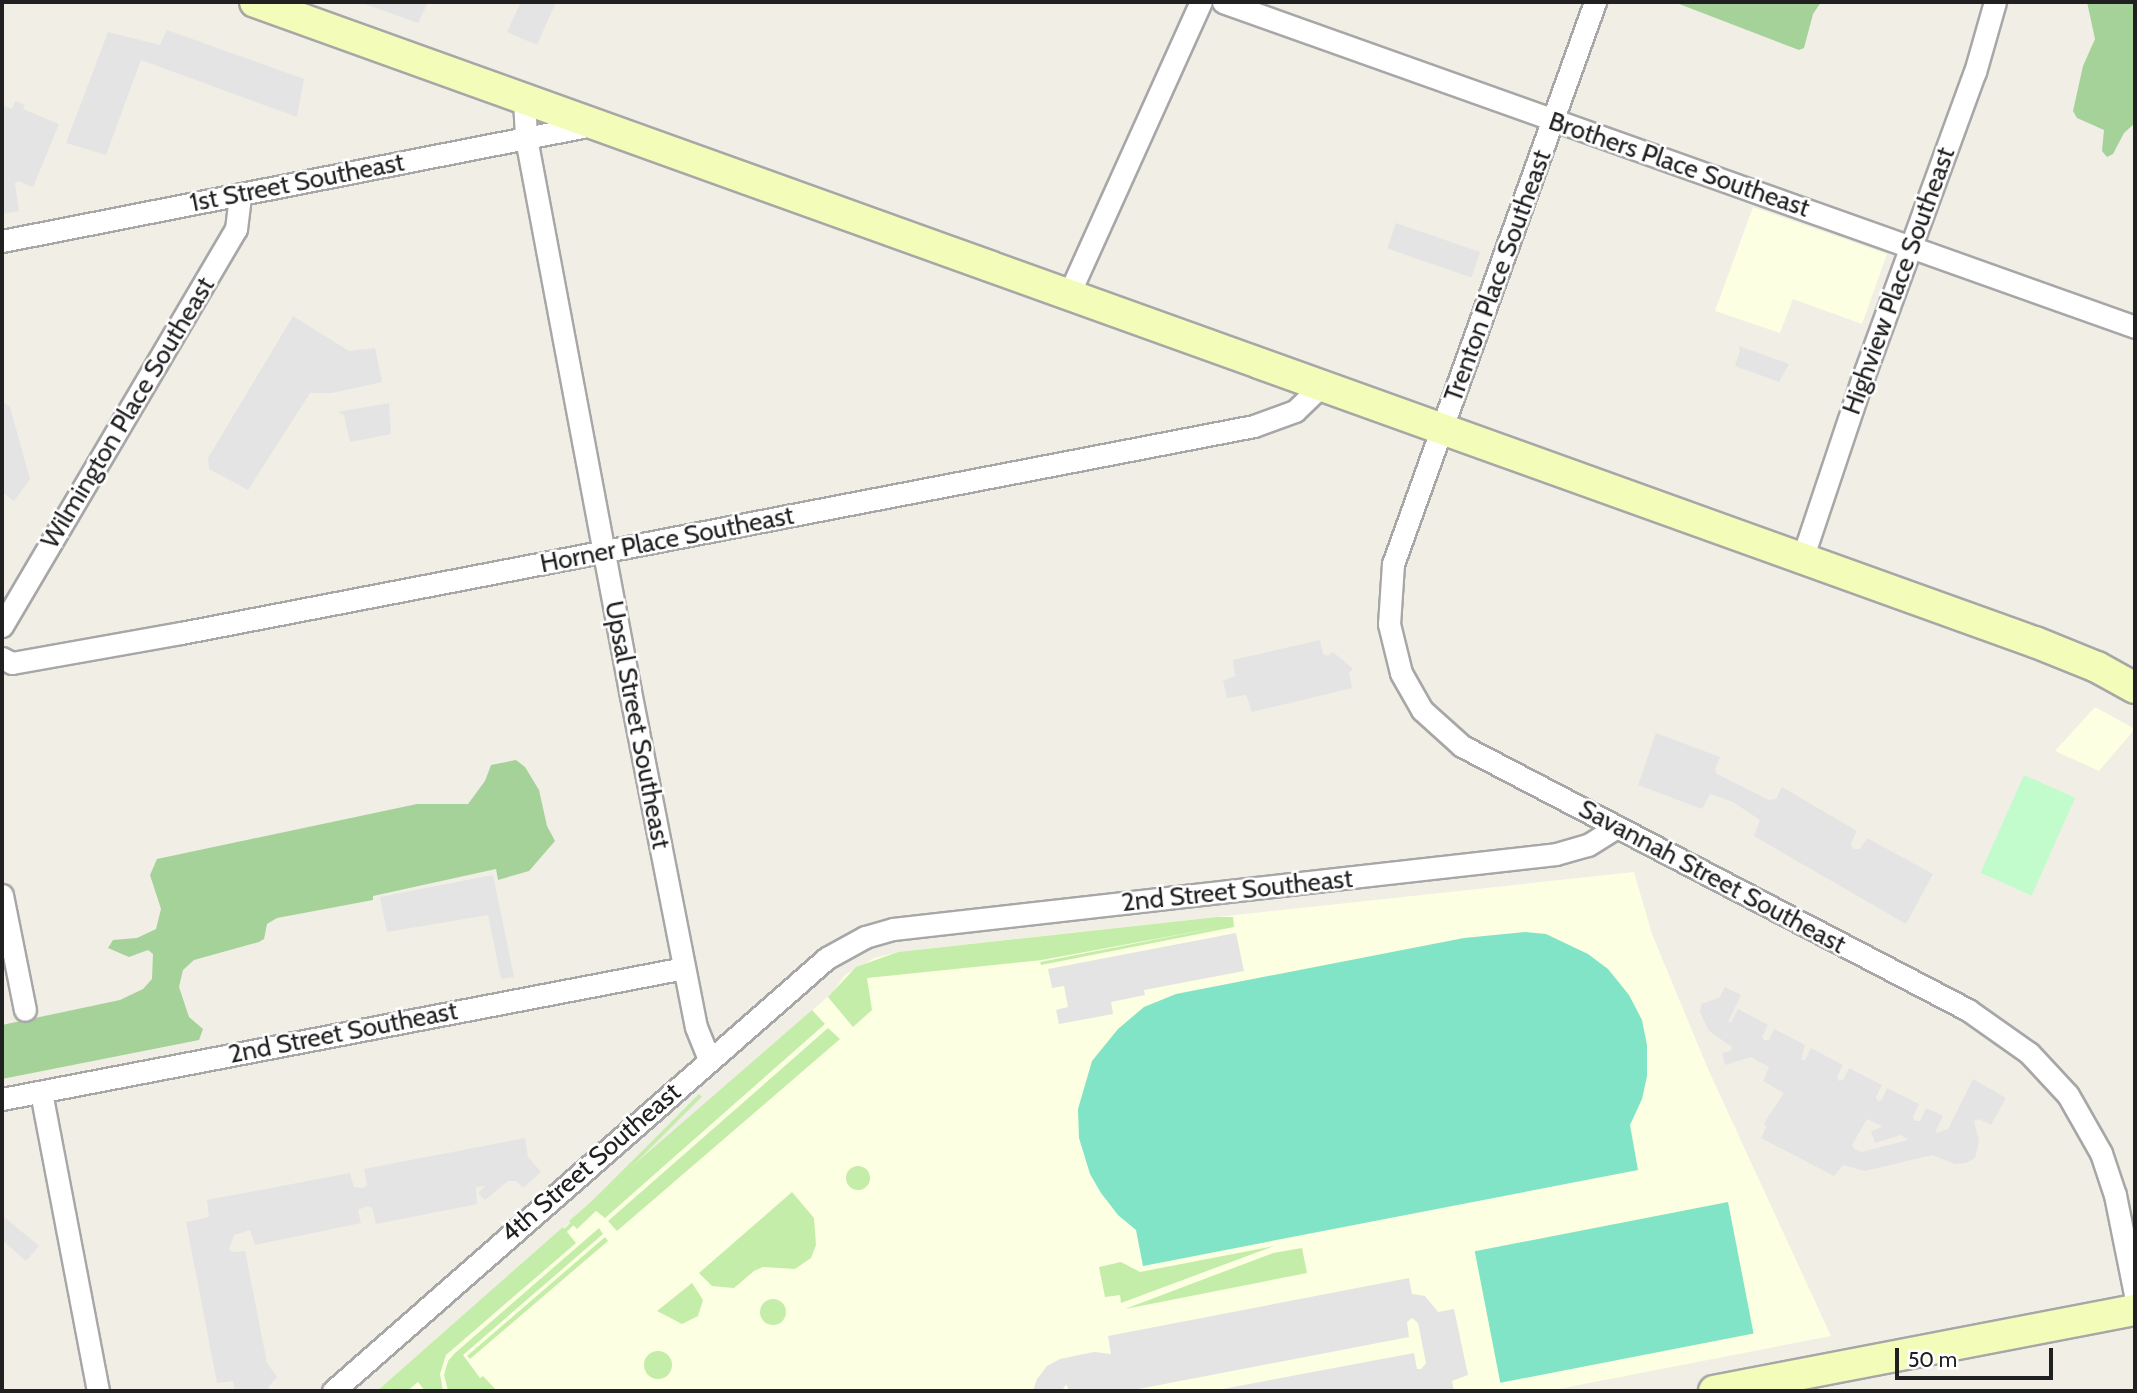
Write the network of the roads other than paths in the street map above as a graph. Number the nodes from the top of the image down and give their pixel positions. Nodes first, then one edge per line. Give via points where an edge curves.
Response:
1 (255, 2) edge
2 (1201, 2) edge
3 (1223, 2) edge
4 (1595, 2) edge
5 (1995, 2) edge
6 (524, 99) junction
7 (1554, 120) junction
8 (592, 125) junction
9 (526, 138) junction
10 (240, 194) junction
11 (2, 241) edge
12 (1911, 246) junction
13 (1069, 296) junction
14 (2135, 327) edge
15 (1321, 386) junction
16 (1443, 431) junction
17 (604, 552) junction
18 (1802, 559) junction
19 (2, 626) edge
20 (2, 658) edge
21 (2135, 688) edge
22 (1617, 827) junction
23 (2, 895) edge
24 (853, 942) joint
25 (684, 968) junction
26 (25, 1010) dead end
27 (709, 1059) junction
28 (41, 1092) junction
29 (2, 1099) edge
30 (2135, 1294) edge
31 (2135, 1310) edge
32 (99, 1391) edge
33 (333, 1391) edge
34 (1714, 1391) edge

1 - 6 main road
2 - 13 street
3 - 7 street, Brothers Place Southeast
4 - 7 street, Trenton Place Southeast
5 - 12 street, Highview Place Southeast via 1975,72
6 - 8 main road
6 - 9 street, Upsal Street Southeast
7 - 12 street, Brothers Place Southeast
7 - 16 street, Trenton Place Southeast
8 - 9 street, 1st Street Southeast
8 - 13 main road
9 - 10 street, 1st Street Southeast
9 - 17 street, Upsal Street Southeast
10 - 11 street, 1st Street Southeast
10 - 19 street, Wilmington Place Southeast via 236,229
12 - 14 street, Brothers Place Southeast
12 - 18 street, Highview Place Southeast
13 - 15 main road
15 - 16 main road
15 - 17 street, Horner Place Southeast via 1292,412 1254,426
16 - 18 main road
16 - 22 street, Savannah Street Southeast via 1391,574 1389,624 1401,673 1422,710 1462,746
17 - 20 street, Horner Place Southeast via 24,661 12,663
17 - 25 street, Upsal Street Southeast
18 - 21 main road via 2035,642
22 - 24 street, 2nd Street Southeast via 1588,845 1556,854 893,929
22 - 30 street, Savannah Street Southeast via 1968,1010 2029,1053 2068,1095 2101,1153 2115,1195
23 - 26 street
24 - 27 street, 4th Street Southeast via 827,958
25 - 27 street, Upsal Street Southeast via 696,1027
25 - 28 street, 2nd Street Southeast
27 - 33 street, 4th Street Southeast
28 - 29 street, 2nd Street Southeast
28 - 32 street
31 - 34 main road

